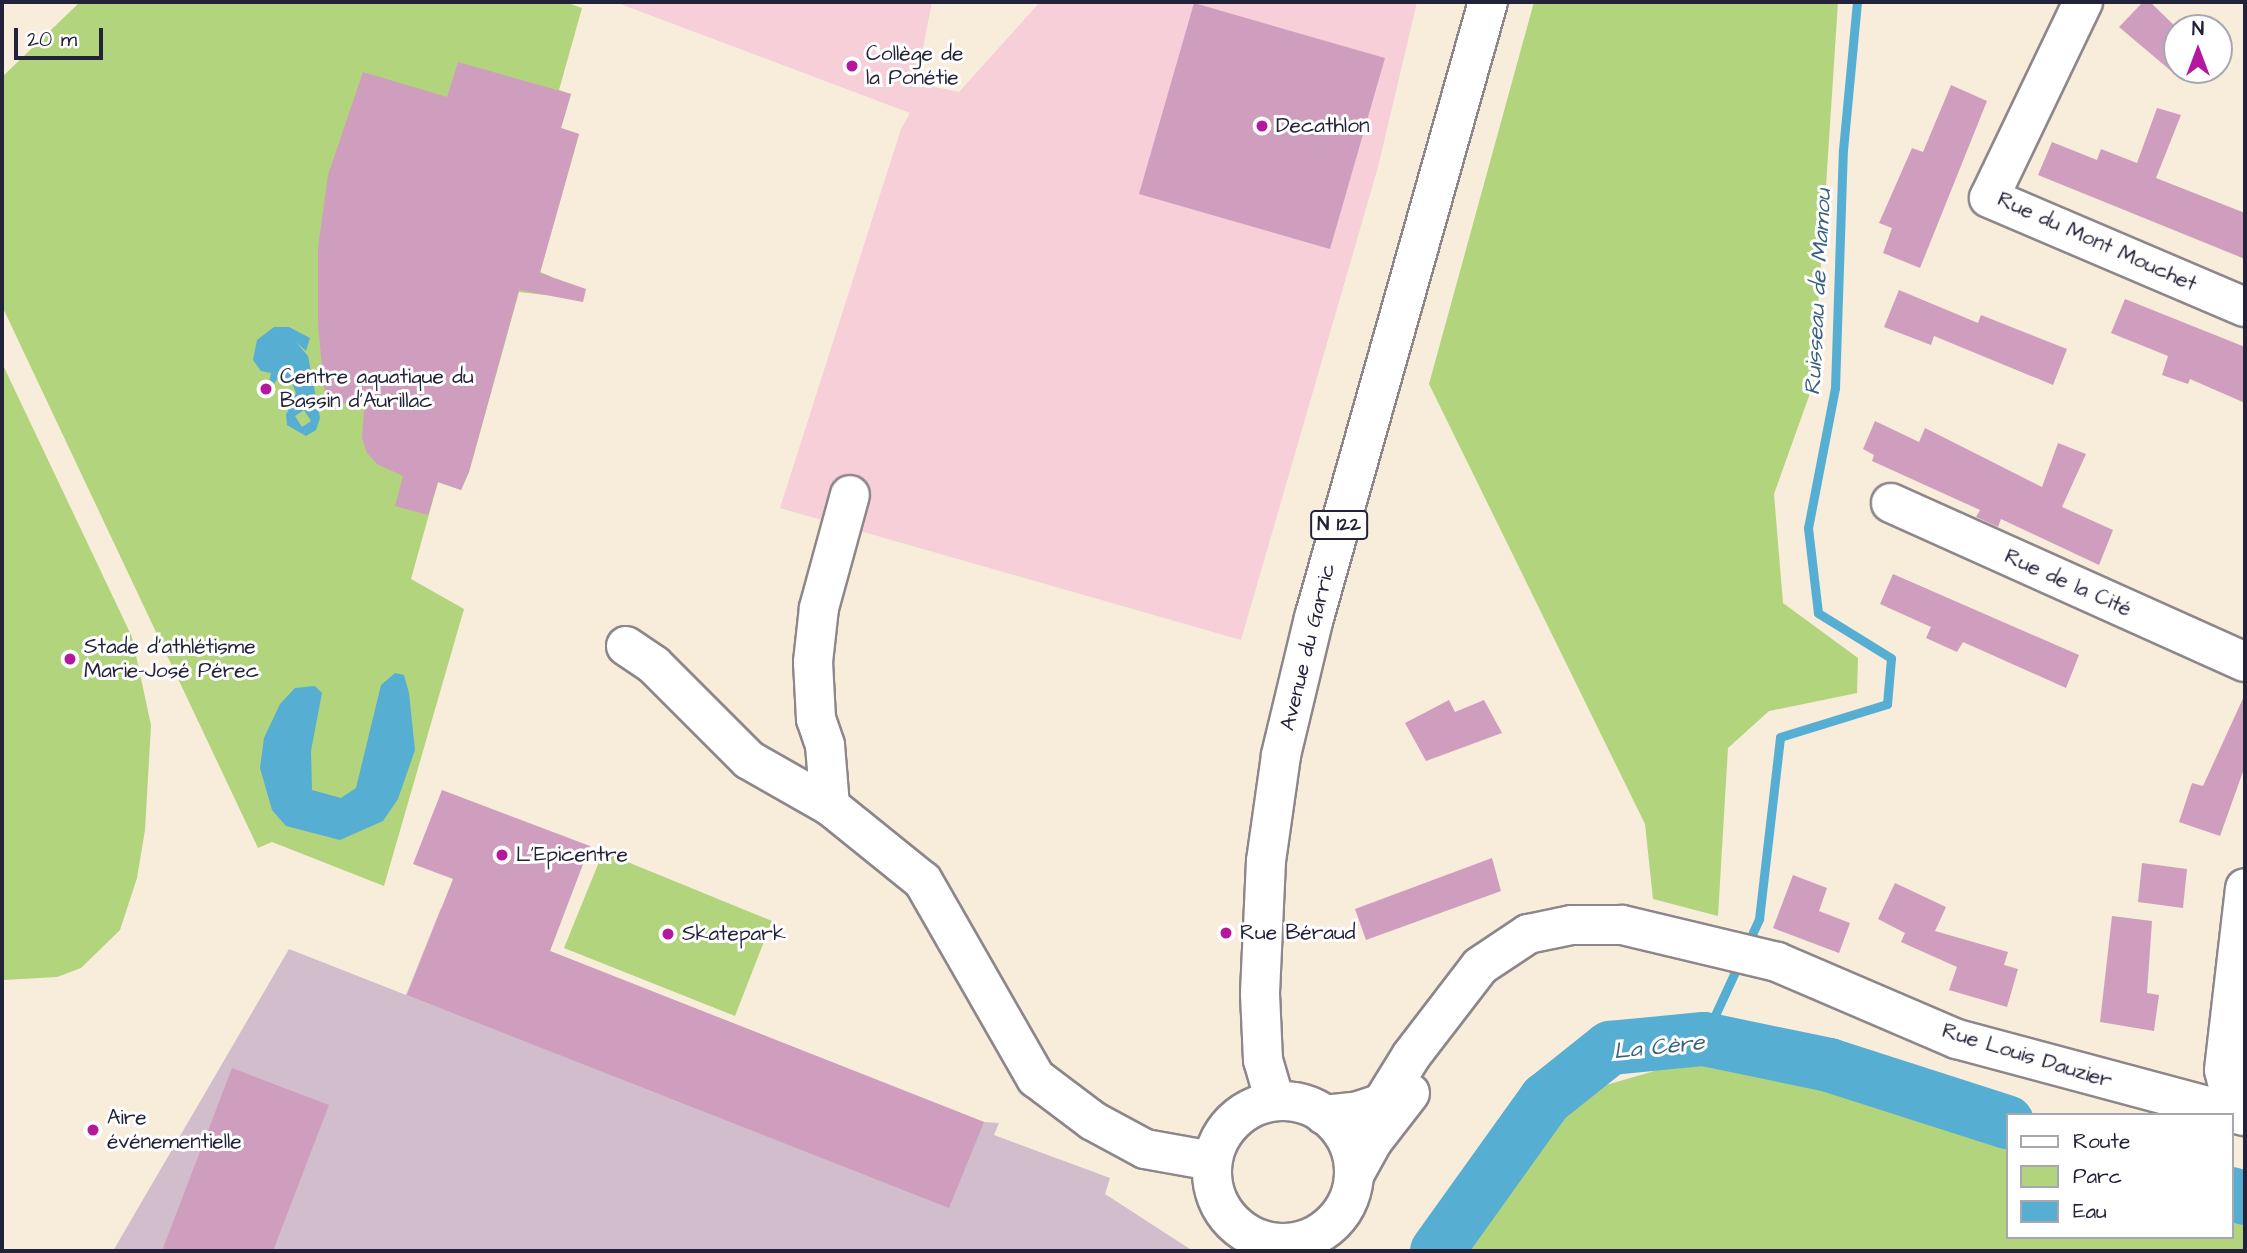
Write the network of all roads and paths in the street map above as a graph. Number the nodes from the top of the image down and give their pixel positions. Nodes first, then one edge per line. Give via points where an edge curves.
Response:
1 (1488, 2) edge
2 (2083, 2) edge
3 (2245, 307) edge
4 (850, 495) dead end
5 (1891, 503) dead end
6 (626, 646) dead end
7 (2245, 662) edge
8 (830, 806) junction
9 (2245, 888) edge
10 (1434, 1029) junction
11 (2227, 1048) junction
12 (2077, 1072) junction
13 (1275, 1101) junction
14 (2232, 1113) edge
15 (1324, 1115) junction
16 (2240, 1115) edge
17 (1212, 1161) junction
18 (1354, 1175) junction
19 (1274, 1247) edge

1 - 13 street, Avenue du Garric / N 122 via 1321,593 1281,755 1266,861 1259,993 1263,1060
2 - 3 street, Rue du Mont Mouchet via 1989,198
4 - 8 street via 819,608 813,662 816,719 825,745
5 - 7 street, Rue de la Cité
6 - 8 street via 654,665 749,760
8 - 17 street via 923,881 1036,1078 1093,1121 1144,1149
9 - 11 street
10 - 12 street, Rue Louis Dauzier via 1479,966 1528,934 1572,925 1622,925 1777,962 1957,1038
10 - 15 street via 1382,1103
10 - 18 street via 1413,1089 1372,1142
11 - 12 street via 2199,1071 2169,1083
11 - 16 street via 2224,1084
12 - 14 street, Rue Louis Dauzier
13 - 15 street via 1296,1102
13 - 17 street via 1253,1107 1233,1121 1219,1139
15 - 18 street via 1346,1138
17 - 19 street via 1212,1184 1219,1206 1233,1225
18 - 19 street via 1348,1202 1336,1221 1308,1239

